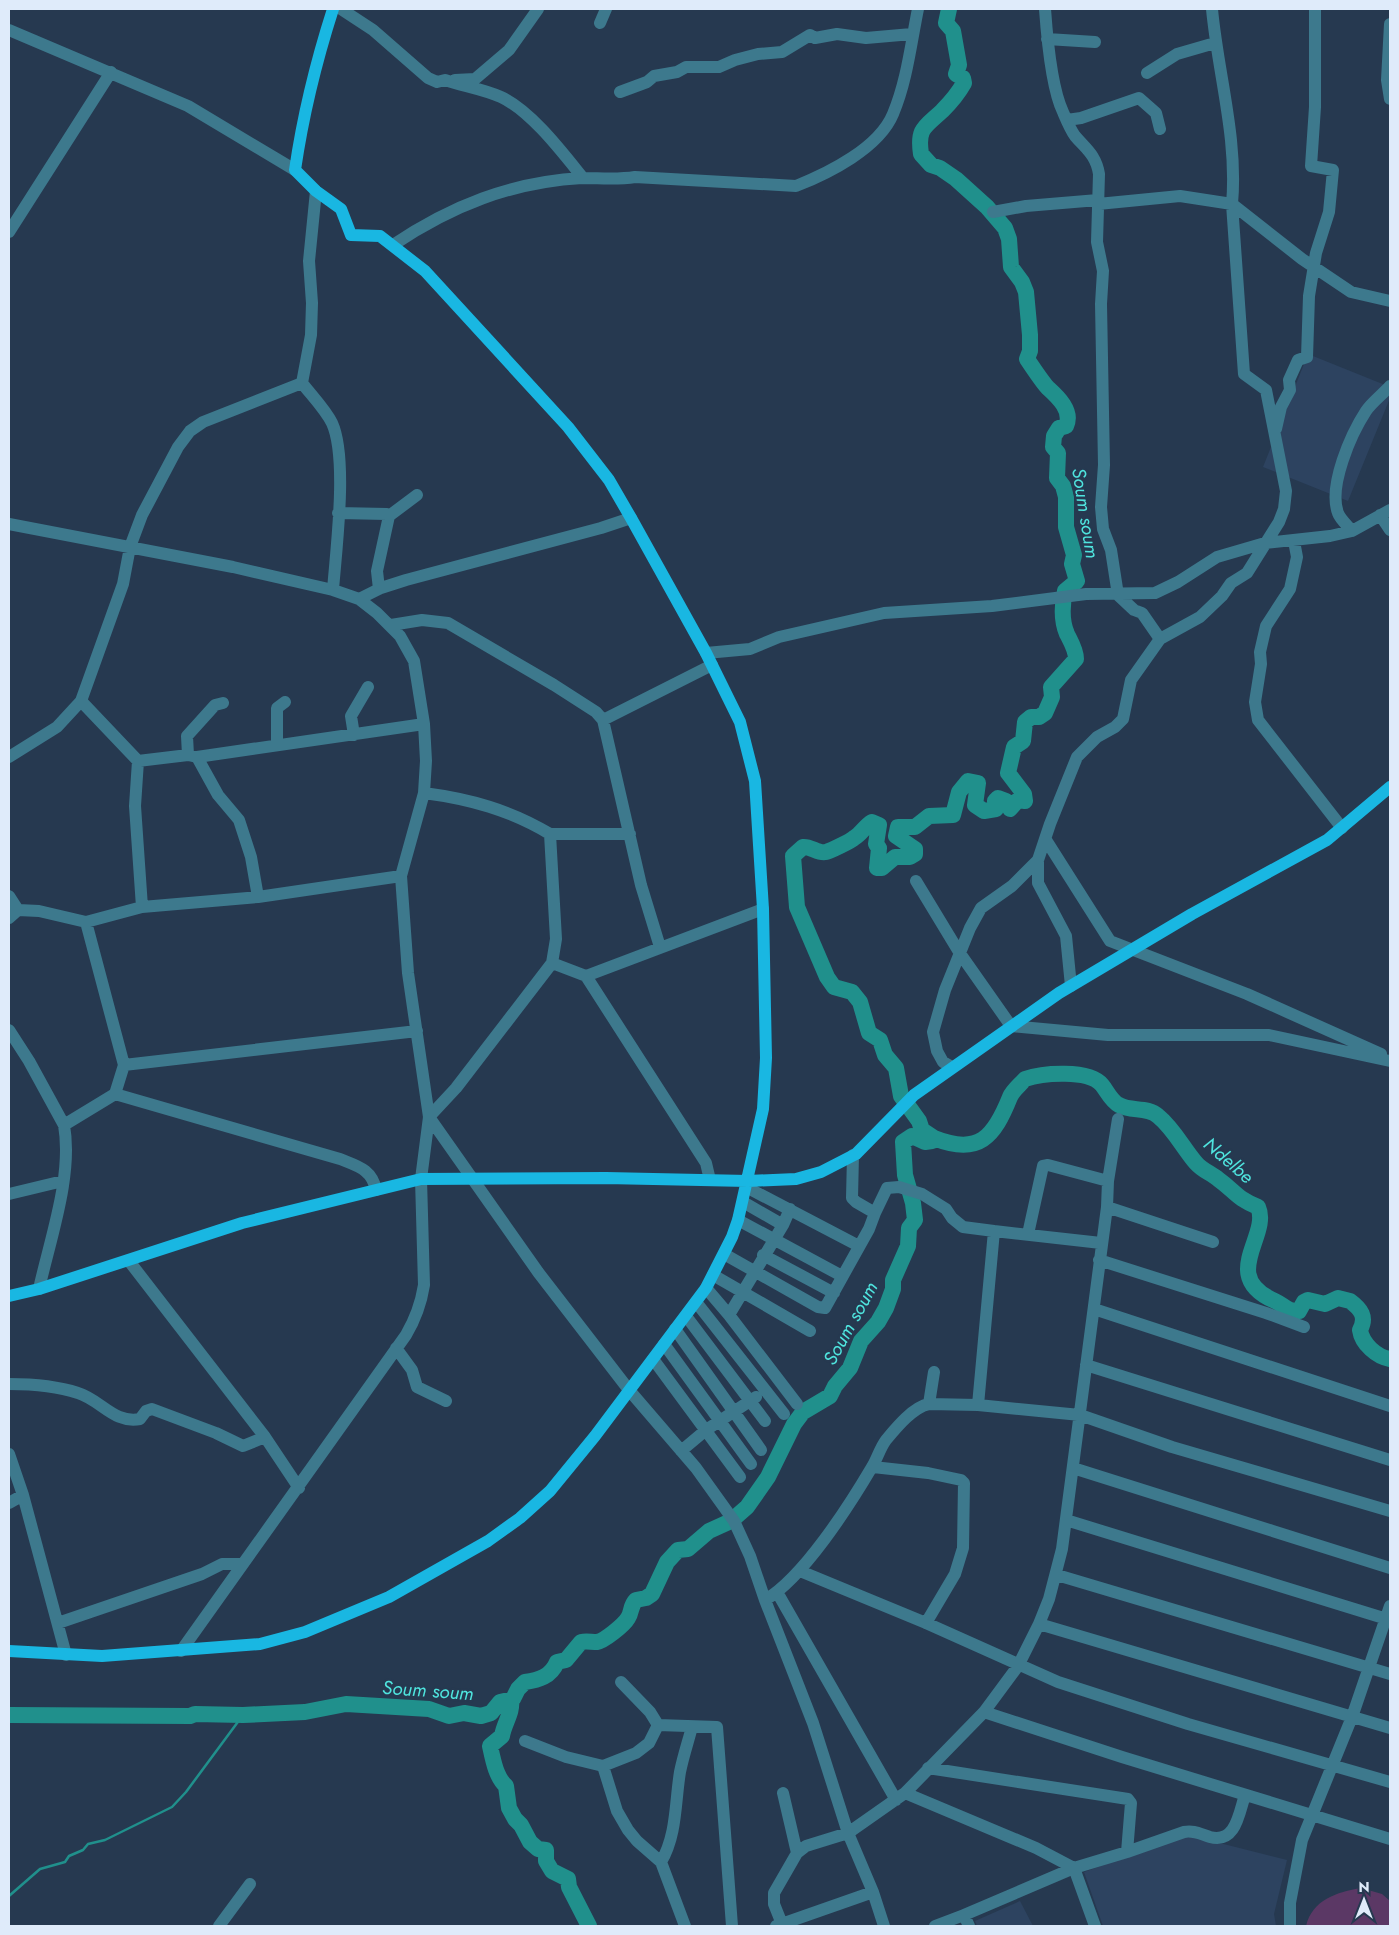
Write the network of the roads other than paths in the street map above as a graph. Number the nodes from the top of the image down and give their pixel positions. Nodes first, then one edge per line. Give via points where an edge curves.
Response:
1 (333, 9) edge
2 (341, 9) edge
3 (538, 9) edge
4 (606, 9) edge
5 (918, 9) edge
6 (1045, 9) edge
7 (1212, 9) edge
8 (1315, 9) edge
9 (600, 23) dead end
10 (1390, 24) edge
11 (9, 30) edge
12 (912, 34) junction
13 (1047, 39) junction
14 (1094, 42) dead end
15 (1216, 43) junction
16 (111, 72) junction
17 (1147, 73) dead end
18 (445, 80) junction
19 (620, 92) dead end
20 (1390, 99) edge
21 (1067, 120) junction
22 (1160, 129) dead end
23 (295, 170) junction
24 (583, 178) junction
25 (316, 191) junction
26 (1098, 202) junction
27 (1232, 204) junction
28 (993, 212) dead end
29 (9, 232) edge
30 (393, 245) junction
31 (1314, 267) junction
32 (1390, 301) edge
33 (302, 384) junction
34 (1390, 386) edge
35 (1275, 436) junction
36 (417, 495) dead end
37 (338, 513) junction
38 (1385, 513) edge
39 (389, 516) junction
40 (631, 518) junction
41 (9, 524) edge
42 (1390, 530) edge
43 (1352, 531) junction
44 (1294, 541) junction
45 (1266, 543) junction
46 (130, 547) junction
47 (379, 589) junction
48 (333, 590) junction
49 (1118, 595) junction
50 (359, 599) junction
51 (391, 625) junction
52 (1160, 639) junction
53 (706, 653) junction
54 (712, 665) junction
55 (368, 687) dead end
56 (81, 701) junction
57 (285, 702) dead end
58 (223, 703) dead end
59 (603, 720) junction
60 (424, 724) junction
61 (354, 735) junction
62 (277, 744) junction
63 (193, 756) junction
64 (9, 757) edge
65 (138, 761) junction
66 (1390, 786) edge
67 (424, 793) junction
68 (1342, 828) junction
69 (550, 834) junction
70 (630, 834) junction
71 (1046, 840) junction
72 (1038, 860) junction
73 (401, 876) junction
74 (916, 881) dead end
75 (9, 896) edge
76 (258, 897) junction
77 (142, 907) junction
78 (763, 909) junction
79 (13, 914) edge
80 (86, 922) junction
81 (660, 947) junction
82 (1130, 950) junction
83 (959, 952) junction
84 (552, 963) junction
85 (586, 976) junction
86 (1071, 986) junction
87 (1011, 1026) junction
88 (9, 1030) edge
89 (418, 1031) junction
90 (1390, 1060) edge
91 (124, 1065) junction
92 (952, 1067) junction
93 (115, 1094) junction
94 (429, 1117) junction
95 (1118, 1118) dead end
96 (64, 1125) junction
97 (853, 1155) junction
98 (474, 1178) junction
99 (421, 1179) junction
100 (710, 1180) junction
101 (63, 1181) junction
102 (1108, 1181) junction
103 (747, 1184) junction
104 (376, 1190) junction
105 (9, 1194) edge
106 (743, 1202) junction
107 (1107, 1207) junction
108 (790, 1209) junction
109 (875, 1213) junction
110 (738, 1220) junction
111 (783, 1225) junction
112 (994, 1231) junction
113 (1028, 1234) junction
114 (774, 1240) junction
115 (1213, 1242) dead end
116 (1101, 1244) junction
117 (859, 1246) junction
118 (724, 1254) junction
119 (763, 1255) junction
120 (1099, 1260) junction
121 (129, 1261) junction
122 (753, 1272) junction
123 (713, 1275) junction
124 (842, 1276) junction
125 (706, 1288) junction
126 (39, 1289) junction
127 (742, 1292) junction
128 (834, 1293) junction
129 (9, 1296) edge
130 (696, 1302) junction
131 (1094, 1309) junction
132 (729, 1315) junction
133 (686, 1316) junction
134 (1304, 1327) dead end
135 (675, 1329) junction
136 (810, 1330) dead end
137 (664, 1344) junction
138 (396, 1348) junction
139 (653, 1359) junction
140 (1086, 1365) junction
141 (934, 1372) dead end
142 (777, 1378) junction
143 (9, 1384) edge
144 (764, 1389) junction
145 (628, 1390) junction
146 (446, 1401) dead end
147 (752, 1402) junction
148 (797, 1404) dead end
149 (929, 1404) junction
150 (978, 1405) junction
151 (1390, 1406) edge
152 (734, 1412) junction
153 (784, 1414) dead end
154 (1080, 1415) junction
155 (765, 1420) dead end
156 (720, 1421) junction
157 (706, 1430) junction
158 (265, 1437) junction
159 (761, 1450) dead end
160 (682, 1451) junction
161 (9, 1454) edge
162 (1390, 1460) edge
163 (751, 1464) dead end
164 (873, 1467) junction
165 (1073, 1468) junction
166 (740, 1477) dead end
167 (299, 1488) junction
168 (22, 1495) junction
169 (9, 1503) edge
170 (1390, 1511) edge
171 (1066, 1520) junction
172 (242, 1564) junction
173 (1390, 1568) edge
174 (800, 1571) junction
175 (1057, 1575) junction
176 (777, 1592) junction
177 (764, 1600) junction
178 (1390, 1606) edge
179 (1388, 1619) edge
180 (58, 1623) junction
181 (926, 1623) junction
182 (1039, 1624) junction
183 (9, 1651) edge
184 (181, 1651) junction
185 (66, 1655) junction
186 (1018, 1666) junction
187 (1368, 1668) junction
188 (1390, 1674) edge
189 (621, 1682) dead end
190 (984, 1712) junction
191 (1352, 1717) junction
192 (658, 1725) junction
193 (692, 1727) junction
194 (1390, 1728) edge
195 (525, 1741) dead end
196 (1331, 1765) junction
197 (603, 1766) junction
198 (928, 1768) junction
199 (1390, 1782) edge
200 (782, 1794) dead end
201 (1245, 1795) junction
202 (901, 1797) junction
203 (1310, 1815) junction
204 (848, 1833) junction
205 (1390, 1839) edge
206 (1127, 1852) junction
207 (797, 1853) junction
208 (661, 1862) junction
209 (1074, 1868) junction
210 (250, 1884) dead end
211 (873, 1892) junction
212 (966, 1920) edge
213 (779, 1925) edge
214 (219, 1926) edge
215 (685, 1926) edge
216 (732, 1926) edge
217 (884, 1926) edge
218 (935, 1926) edge
219 (1095, 1926) edge
220 (1290, 1926) edge

1 - 23 main road via 318,56
2 - 18 street via 373,30 428,78 437,82
3 - 18 street via 509,50 475,79
4 - 9 street
5 - 12 street
6 - 13 street
7 - 15 street
8 - 31 street via 1311,166 1333,170 1329,212
10 - 20 street via 1387,80
11 - 16 street
12 - 19 street via 866,38 838,34 816,38 810,35 782,52 758,54 719,67 686,67 654,76
12 - 24 street via 905,75 893,115 877,138 857,154 808,181 796,186 635,177 614,180
13 - 14 street
13 - 21 street via 1061,109
15 - 17 street via 1177,54
15 - 27 street via 1234,176
16 - 23 street via 188,106
16 - 29 street
18 - 24 street via 501,97 515,106 561,150
21 - 22 street via 1139,98 1156,113
21 - 26 street via 1075,135 1091,150 1097,164
23 - 25 main road
24 - 30 street via 528,184 469,202 420,226
25 - 30 main road via 341,209 351,235 380,236
25 - 33 street via 309,261 311,335
26 - 27 street via 1180,196
26 - 28 street via 1026,206
26 - 49 street via 1097,242 1103,271 1104,465 1101,507
27 - 31 street
27 - 35 street via 1244,374 1266,390
30 - 40 main road via 425,271 568,427 609,480
31 - 32 street via 1352,292
31 - 35 street via 1306,357 1298,360 1289,380 1290,390 1281,407
33 - 37 street via 332,423 337,440
33 - 46 street via 203,422 190,431 142,514
34 - 43 street via 1366,410 1337,480 1338,514
35 - 45 street via 1286,492 1284,510
36 - 39 street
37 - 39 street
37 - 48 street
38 - 42 street
38 - 43 street
39 - 47 street via 377,572
40 - 47 street
40 - 53 main road
41 - 46 street
43 - 44 street
44 - 45 street
44 - 68 street via 1297,557 1290,589 1271,615 1262,640 1255,702 1258,720
45 - 49 street via 1216,557 1155,593
45 - 52 street via 1247,573 1231,583 1214,605 1179,630
46 - 48 street
46 - 56 street via 123,584
47 - 50 street
48 - 50 street
49 - 52 street via 1142,613
49 - 53 street via 1086,594 992,606 884,613 780,637 750,649
50 - 51 street
51 - 59 street via 422,620 448,623 554,685
51 - 60 street via 414,661
52 - 71 street via 1130,680 1123,719 1097,737 1077,757
53 - 54 main road
54 - 59 street
54 - 78 main road via 740,722 755,781
55 - 61 street via 351,716
56 - 64 street via 57,727
56 - 65 street
57 - 62 street via 278,708
58 - 63 street via 215,705 187,736
59 - 70 street
60 - 61 street
60 - 67 street
61 - 62 street
62 - 63 street
63 - 65 street
63 - 76 street via 239,820 251,857
65 - 77 street via 135,806
66 - 68 main road
67 - 69 street via 503,810
67 - 73 street
68 - 82 main road via 1327,840
69 - 70 street
69 - 84 street via 556,939
70 - 81 street
71 - 72 street
71 - 82 street via 1110,941
72 - 83 street via 1012,886 981,908
72 - 86 street via 1038,883 1066,936
73 - 76 street
73 - 89 street via 408,974
74 - 83 street
75 - 79 street
76 - 77 street
77 - 80 street
78 - 81 street
78 - 103 main road via 766,1058 763,1109
79 - 80 street via 40,911
80 - 91 street
81 - 85 street
82 - 86 main road
82 - 90 street via 1248,994
83 - 87 street
83 - 92 street via 933,1032 942,1062
84 - 85 street
84 - 94 street via 456,1088
85 - 100 street via 706,1162
86 - 87 main road
87 - 90 street via 1108,1035 1269,1035
87 - 92 main road
88 - 96 street
89 - 91 street
89 - 94 street
91 - 93 street
92 - 97 main road via 914,1095
93 - 96 street
93 - 104 street via 340,1159 370,1174
94 - 98 street
94 - 99 street
95 - 102 street
96 - 101 street via 68,1144
97 - 103 main road via 821,1172 796,1179
97 - 109 street via 852,1198
98 - 99 main road
98 - 100 main road
98 - 145 street via 538,1272
99 - 104 main road
99 - 138 street via 422,1300 417,1316
100 - 103 main road
101 - 105 street
101 - 126 street
102 - 107 street
102 - 113 street via 1043,1166
103 - 106 main road
103 - 108 street
104 - 121 main road via 242,1223
106 - 110 main road
106 - 111 street
107 - 115 street
107 - 116 street
108 - 111 street
108 - 117 street
109 - 112 street via 887,1188 903,1188 937,1202 963,1227
109 - 117 street
110 - 114 street
110 - 118 main road
111 - 114 street
112 - 113 street
112 - 150 street
113 - 116 street
114 - 119 street
114 - 124 street
116 - 120 street
117 - 124 street
118 - 122 street
118 - 123 main road
119 - 122 street
119 - 128 street
120 - 131 street
120 - 134 street
121 - 126 main road
121 - 158 street
122 - 127 street
122 - 128 street via 821,1309
123 - 125 main road
123 - 127 street
124 - 128 street
125 - 130 main road
125 - 132 street
126 - 129 main road
127 - 132 street
127 - 136 street
130 - 133 main road
130 - 144 street
131 - 140 street
131 - 151 street
132 - 142 street
133 - 135 main road
133 - 147 street
135 - 137 main road
135 - 152 street
137 - 139 main road
137 - 156 street
138 - 146 street via 412,1370 417,1387
138 - 167 street
139 - 145 main road
139 - 157 street
140 - 154 street
140 - 162 street
141 - 149 street
142 - 144 street
142 - 148 street
143 - 158 street via 80,1393 118,1418 130,1421 140,1419 152,1409 243,1446
144 - 147 street
144 - 153 street
145 - 160 street
145 - 184 main road via 550,1491 488,1541 389,1597 305,1632 260,1644
147 - 152 street
147 - 155 street
149 - 150 street
149 - 164 street via 917,1408 886,1441
150 - 154 street
152 - 156 street
152 - 159 street
154 - 165 street
154 - 170 street via 1172,1447
156 - 157 street
156 - 163 street
157 - 160 street
157 - 166 street
158 - 167 street
160 - 177 street via 734,1521 750,1556
161 - 168 street
164 - 174 street
164 - 181 street via 928,1473 964,1483 963,1548 954,1574
165 - 171 street
165 - 173 street
167 - 172 street
168 - 169 street
168 - 180 street
171 - 175 street
171 - 179 street
172 - 180 street via 222,1564 202,1574
172 - 184 street
174 - 176 street
174 - 181 street
175 - 182 street
175 - 187 street
176 - 177 street
176 - 202 street
177 - 204 street via 813,1723
178 - 179 street
179 - 187 street
180 - 185 street
181 - 186 street
182 - 186 street
182 - 191 street
183 - 185 main road
184 - 185 main road
186 - 190 street
186 - 196 street via 1188,1724
187 - 188 street
187 - 191 street
189 - 192 street
190 - 198 street
190 - 201 street
191 - 194 street
191 - 196 street
192 - 193 street
192 - 197 street via 649,1743 636,1753
193 - 208 street via 680,1771 668,1852
193 - 216 street via 717,1727
195 - 197 street
196 - 199 street
196 - 203 street
197 - 208 street via 617,1811 628,1830
198 - 202 street
198 - 206 street via 1130,1800
200 - 207 street
201 - 203 street
201 - 206 street via 1232,1832 1226,1836 1213,1838 1192,1831
202 - 204 street
202 - 209 street via 1036,1848
203 - 205 street
203 - 220 street via 1297,1863 1290,1902
204 - 207 street via 806,1846
204 - 211 street
206 - 209 street
207 - 213 street via 774,1893
208 - 215 street
209 - 212 street
209 - 219 street
210 - 214 street
211 - 213 street
211 - 217 street
212 - 218 street

